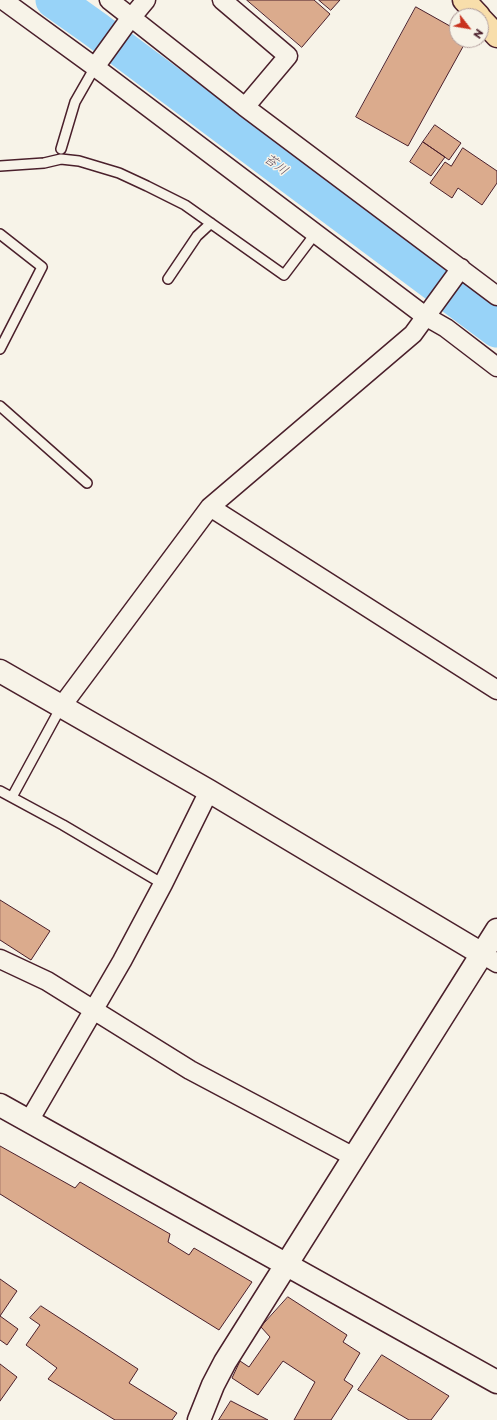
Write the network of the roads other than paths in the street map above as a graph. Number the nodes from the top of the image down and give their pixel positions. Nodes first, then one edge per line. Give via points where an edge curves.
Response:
1 (4, 0) edge
2 (109, 0) edge
3 (146, 0) edge
4 (222, 0) edge
5 (464, 0) edge
6 (472, 8) edge
7 (129, 21) junction
8 (489, 28) edge
9 (497, 36) edge
10 (97, 64) junction
11 (245, 107) junction
12 (60, 149) dead end
13 (0, 166) edge
14 (211, 223) junction
15 (0, 234) edge
16 (315, 234) junction
17 (458, 271) junction
18 (168, 278) dead end
19 (497, 296) edge
20 (428, 313) junction
21 (0, 349) edge
22 (497, 367) edge
23 (0, 406) edge
24 (87, 483) dead end
25 (210, 507) junction
26 (0, 671) edge
27 (497, 690) edge
28 (60, 707) junction
29 (0, 791) edge
30 (209, 791) junction
31 (12, 797) junction
32 (163, 884) junction
33 (497, 930) edge
34 (0, 959) edge
35 (489, 959) edge
36 (95, 1011) junction
37 (0, 1105) edge
38 (29, 1121) junction
39 (354, 1157) junction
40 (286, 1265) junction
41 (497, 1382) edge
42 (198, 1420) edge

1 - 10 street
2 - 7 street
3 - 7 street
4 - 11 street via 288,56
5 - 6 highway
7 - 10 street
7 - 11 street
8 - 9 highway
10 - 12 lane via 75,102
10 - 16 street
11 - 17 street
13 - 14 lane via 44,163 61,159 79,161 119,173 147,186 185,205
14 - 16 lane via 284,275
14 - 18 lane via 197,236
15 - 21 lane via 42,267
16 - 20 street
17 - 19 street
17 - 20 street
20 - 22 street
20 - 25 street via 413,334
23 - 24 lane
25 - 27 street
25 - 28 street
26 - 28 street
28 - 30 street
28 - 31 lane
29 - 31 lane
30 - 32 street
30 - 35 street
31 - 32 lane
32 - 36 street
33 - 35 street
34 - 36 street via 47,981
35 - 39 street
36 - 38 street
36 - 39 street via 190,1070
37 - 38 street
38 - 40 street
39 - 40 street
40 - 41 street
40 - 42 street via 225,1362

